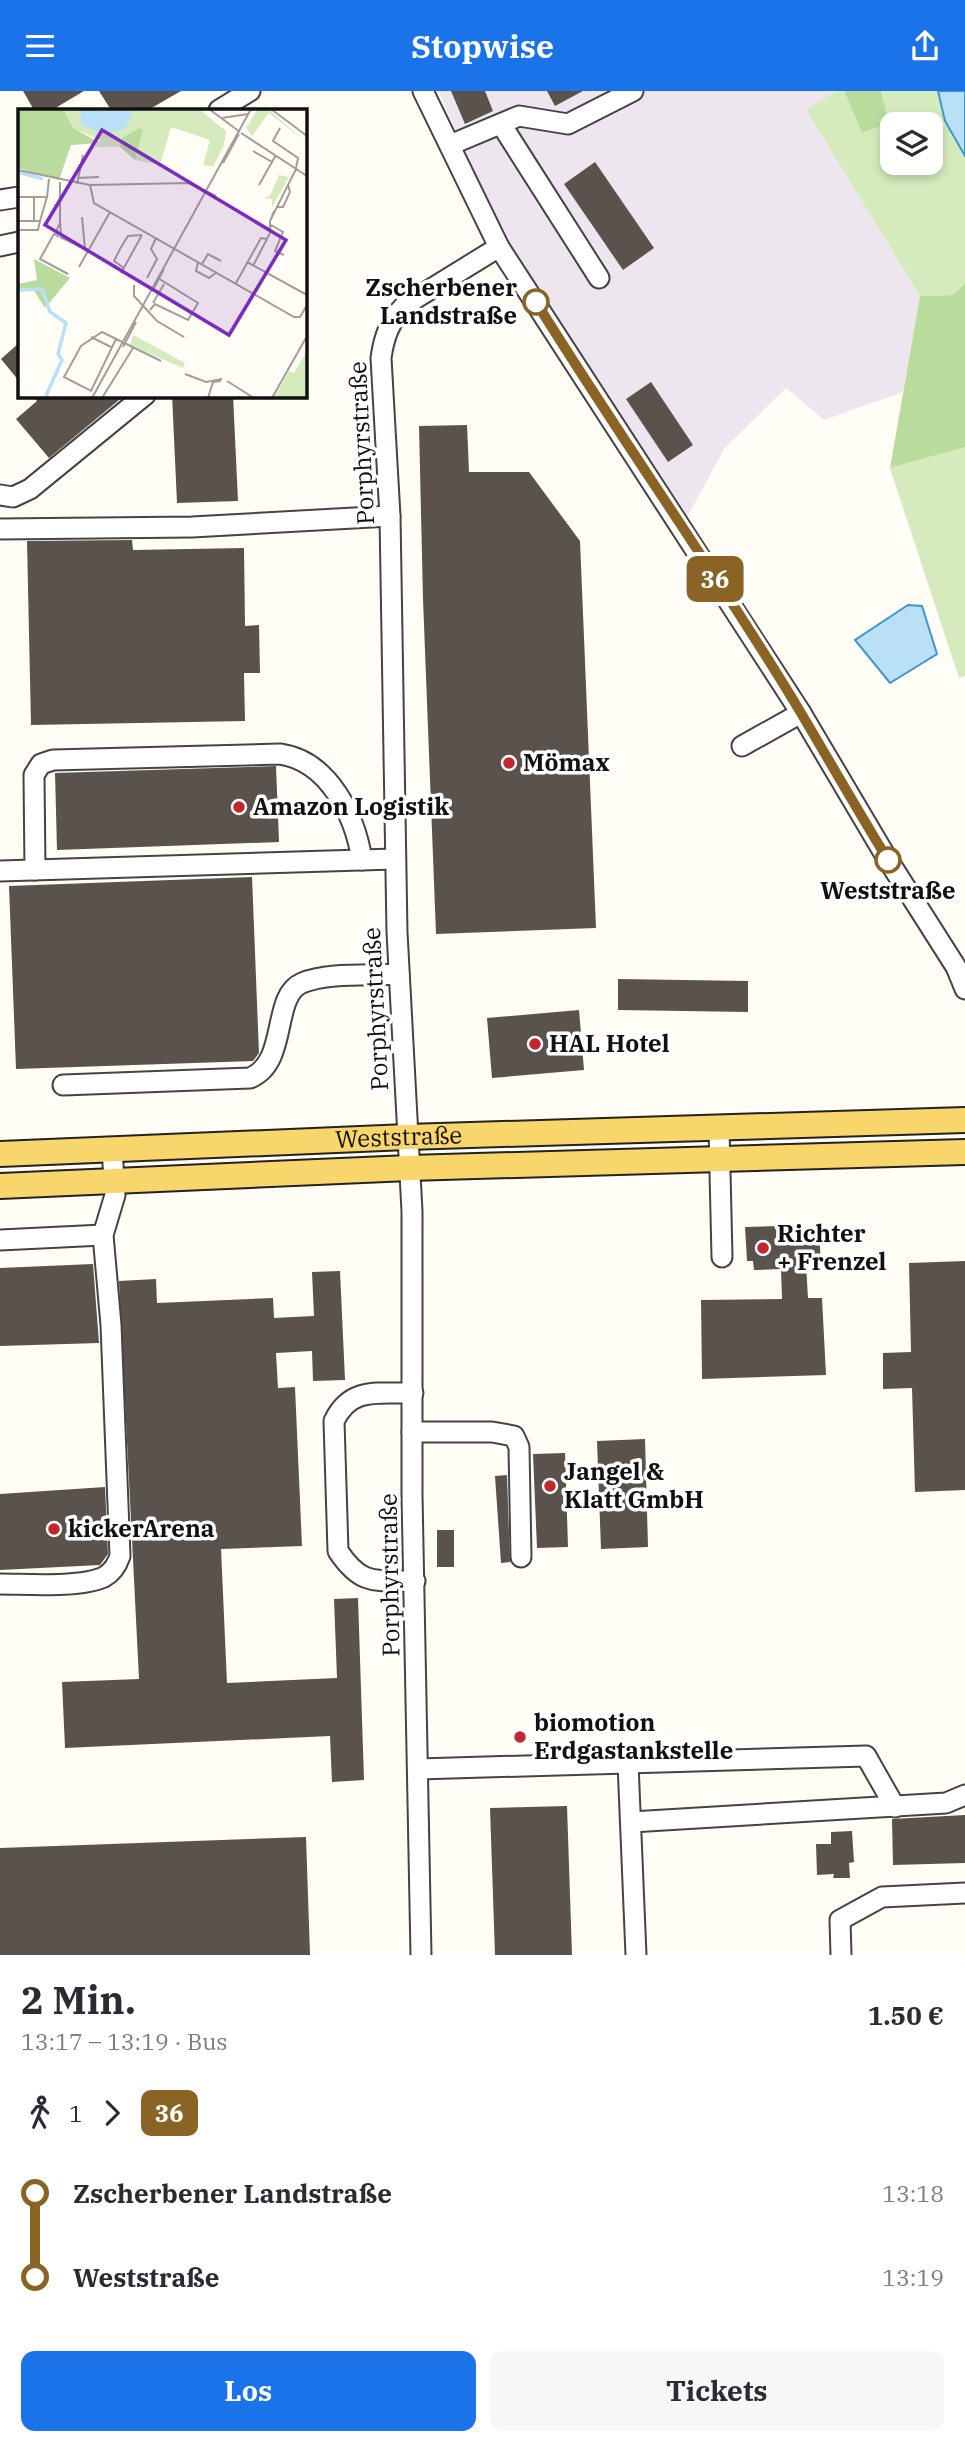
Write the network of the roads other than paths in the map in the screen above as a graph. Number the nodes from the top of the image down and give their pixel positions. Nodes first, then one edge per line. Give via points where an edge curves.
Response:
1 (250, 91) edge
2 (423, 91) edge
3 (633, 91) edge
4 (221, 109) edge
5 (501, 124) junction
6 (450, 145) junction
7 (18, 197) edge
8 (0, 200) edge
9 (18, 242) edge
10 (0, 246) edge
11 (499, 247) junction
12 (599, 278) dead end
13 (143, 397) edge
14 (0, 495) edge
15 (390, 516) junction
16 (0, 529) edge
17 (801, 713) junction
18 (742, 746) dead end
19 (394, 859) junction
20 (362, 860) junction
21 (35, 870) junction
22 (0, 871) edge
23 (399, 974) junction
24 (965, 989) edge
25 (63, 1085) dead end
26 (965, 1120) edge
27 (719, 1129) junction
28 (407, 1137) junction
29 (112, 1150) junction
30 (965, 1151) edge
31 (0, 1154) edge
32 (720, 1159) junction
33 (409, 1168) junction
34 (114, 1182) junction
35 (0, 1185) edge
36 (103, 1235) junction
37 (0, 1240) edge
38 (722, 1257) dead end
39 (412, 1393) junction
40 (412, 1432) junction
41 (521, 1557) dead end
42 (415, 1581) junction
43 (0, 1584) edge
44 (628, 1763) junction
45 (418, 1769) junction
46 (965, 1795) edge
47 (895, 1807) junction
48 (631, 1822) junction
49 (965, 1893) edge
50 (421, 1955) edge
51 (636, 1955) edge
52 (841, 1955) edge

1 - 4 street
2 - 6 street
3 - 5 street via 568,124 519,115
5 - 6 street
5 - 12 street
6 - 11 street
7 - 8 street
9 - 10 street
11 - 15 street, Porphyrstraße via 405,305 384,338 381,358
11 - 17 street
13 - 14 street via 30,489 13,497
15 - 16 street via 191,527
15 - 19 street, Porphyrstraße
17 - 18 street
17 - 24 street via 956,967
19 - 20 street
19 - 23 street, Porphyrstraße
20 - 21 street
20 - 21 street via 352,818 316,768 294,756 158,755 41,764 34,775
21 - 22 street
23 - 25 street via 332,977 294,988 271,1058 250,1078
23 - 28 street, Porphyrstraße
26 - 27 main road, Weststraße
27 - 28 main road, Weststraße
27 - 32 street
28 - 29 main road, Weststraße
28 - 33 street, Porphyrstraße
29 - 31 main road, Weststraße
29 - 34 street
30 - 32 main road
32 - 33 main road
32 - 38 street
33 - 34 main road
33 - 39 street, Porphyrstraße
34 - 35 main road
34 - 36 street via 115,1195
36 - 37 street
36 - 43 street via 120,1556 103,1578
39 - 40 street, Porphyrstraße
39 - 42 street via 354,1397 341,1407 334,1421 338,1551 348,1567 368,1580
40 - 41 street via 514,1436 519,1447
40 - 42 street, Porphyrstraße
42 - 45 street, Porphyrstraße
44 - 45 street
44 - 47 street via 866,1756
44 - 48 street
45 - 50 street, Porphyrstraße
46 - 47 street via 946,1804
47 - 48 street
48 - 51 street
49 - 52 street via 882,1897 841,1920

